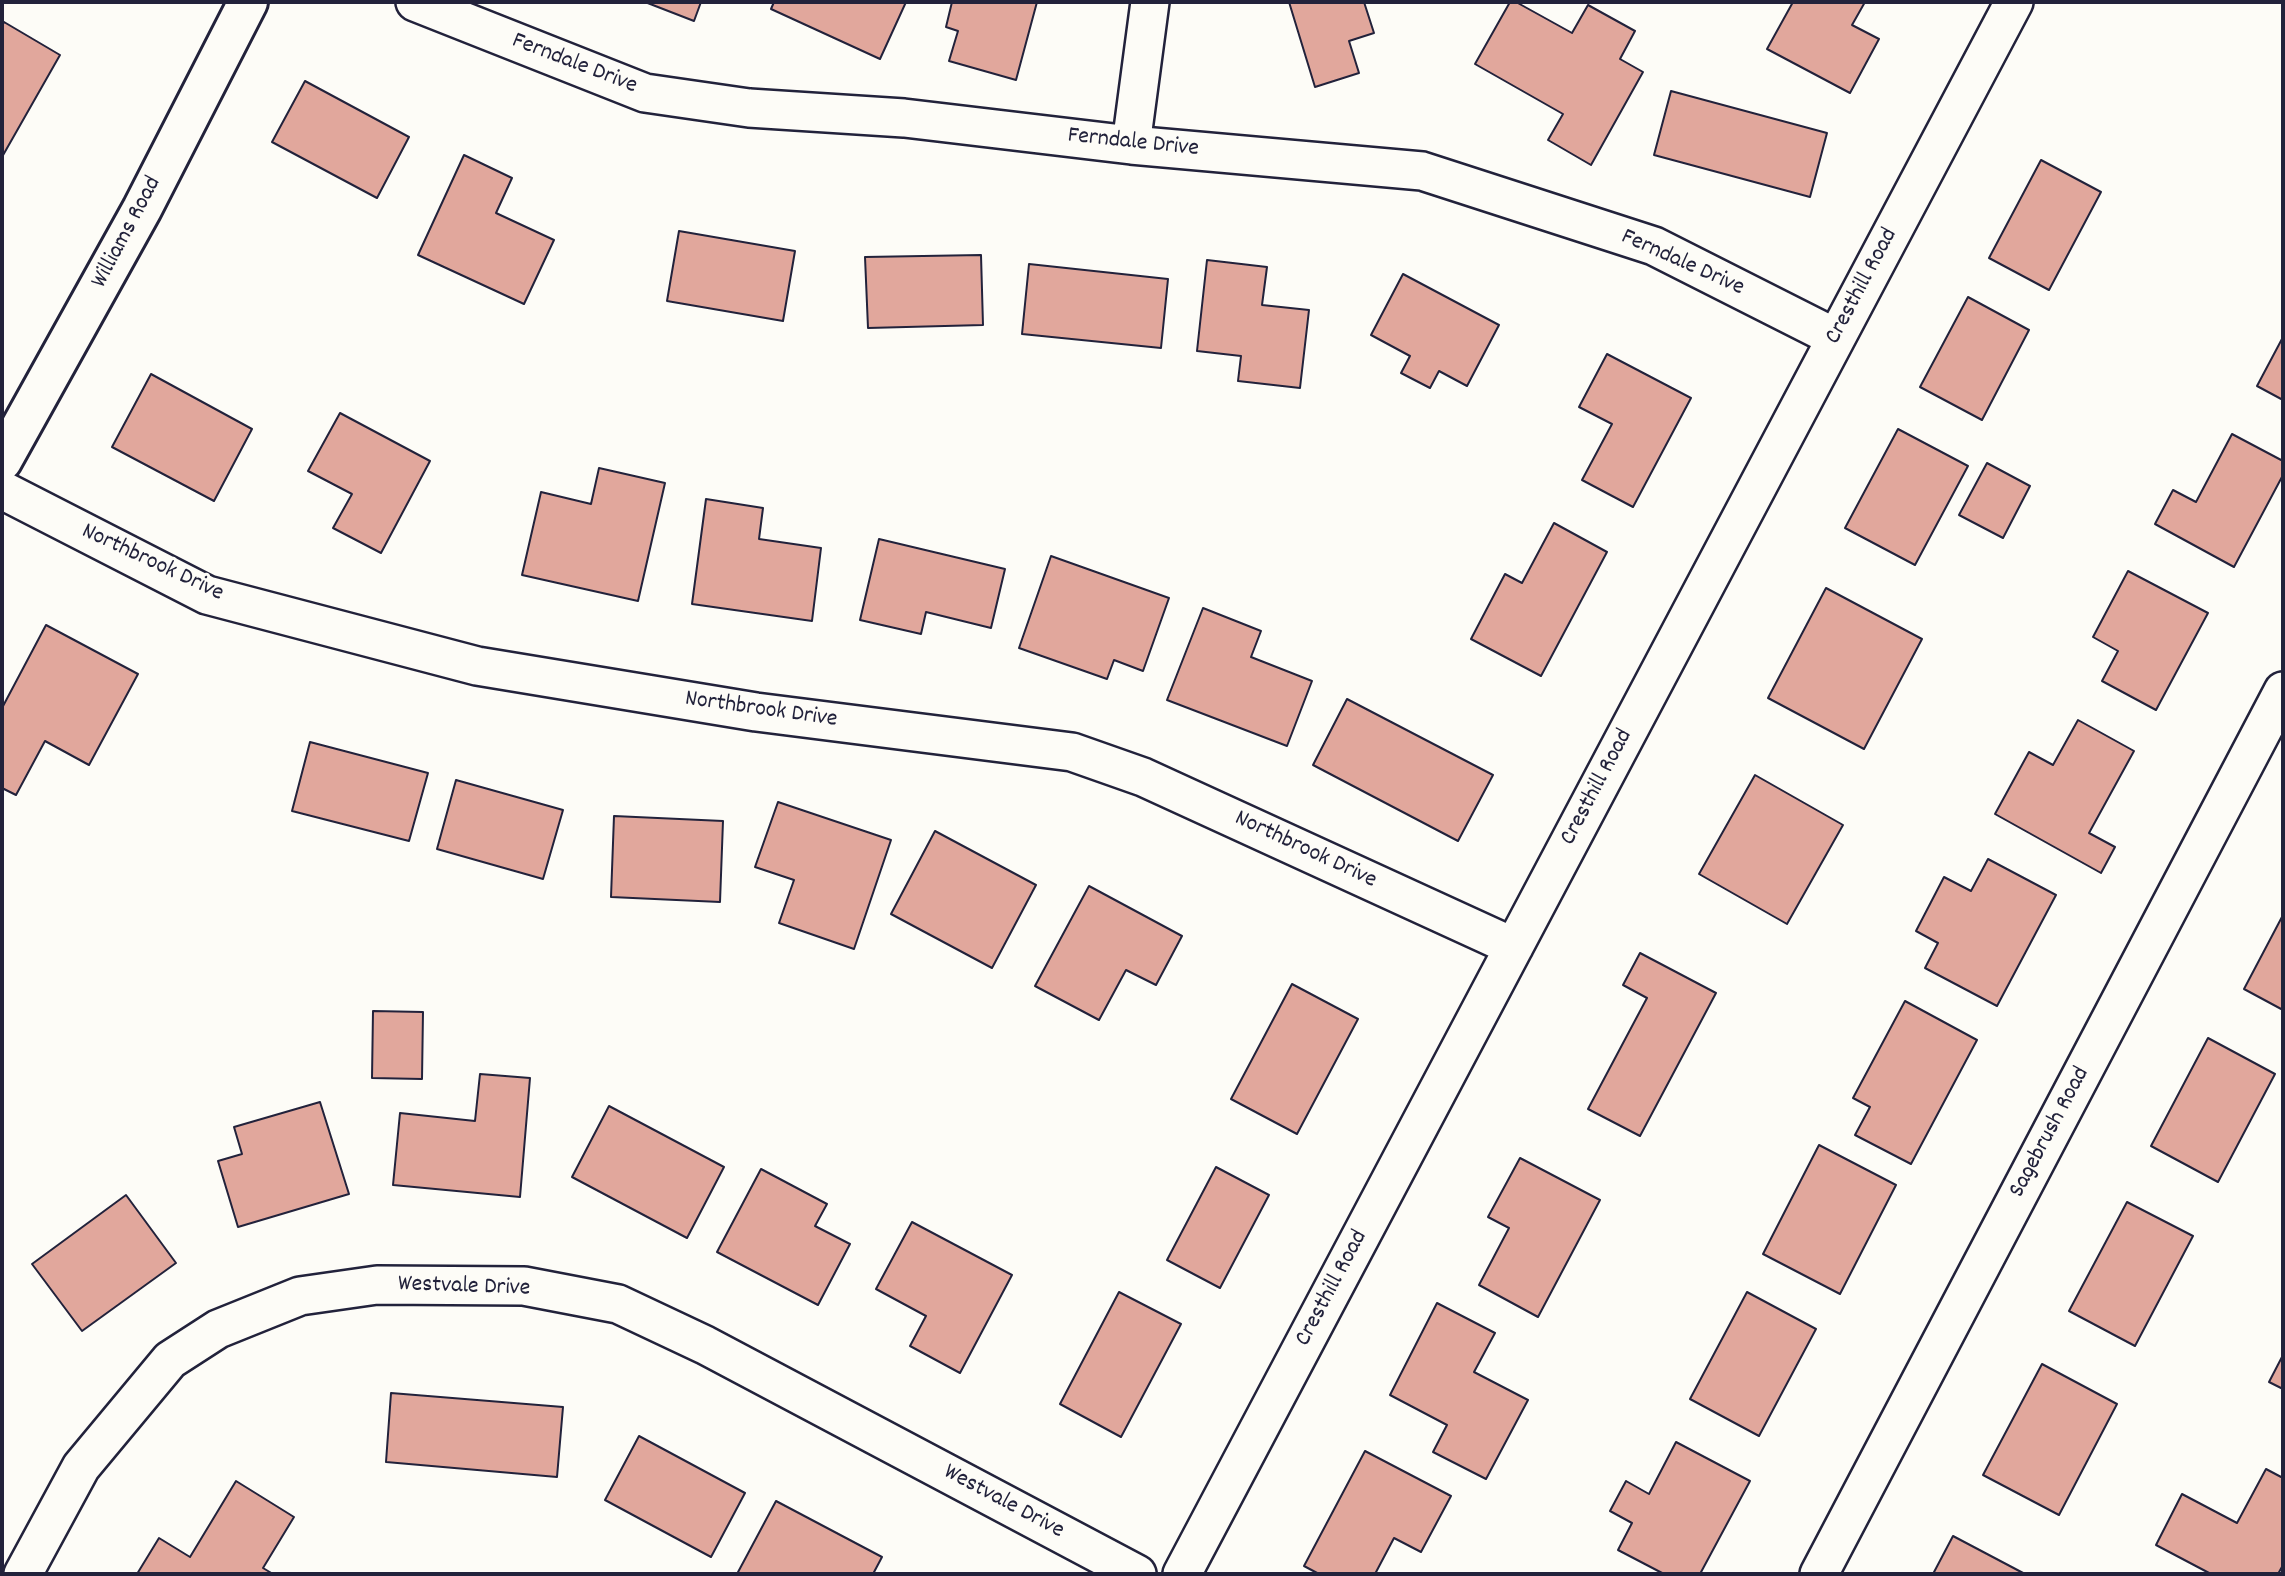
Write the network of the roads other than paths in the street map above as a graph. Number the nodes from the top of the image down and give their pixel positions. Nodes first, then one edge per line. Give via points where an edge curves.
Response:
1 (248, 2) edge
2 (415, 2) edge
3 (1150, 2) edge
4 (2014, 2) edge
5 (1132, 145) junction
6 (1836, 338) junction
7 (2, 461) edge
8 (2, 490) edge
9 (2283, 691) edge
10 (1514, 947) junction
11 (23, 1574) edge
12 (1137, 1574) edge
13 (1182, 1574) edge
14 (1819, 1574) edge

1 - 7 street, Williams Road via 142,209
2 - 5 street, Ferndale Drive via 645,93 749,108 904,118
3 - 5 street
4 - 6 street, Cresthill Road
5 - 6 street, Ferndale Drive via 1422,171 1654,246
6 - 10 street, Cresthill Road
8 - 10 street, Northbrook Drive via 207,595 477,666 756,712 1072,752 1143,777
9 - 14 street, Sagebrush Road
10 - 13 street, Cresthill Road
11 - 12 street, Westvale Drive via 80,1467 170,1360 218,1329 300,1296 377,1285 524,1286 618,1304 705,1345

